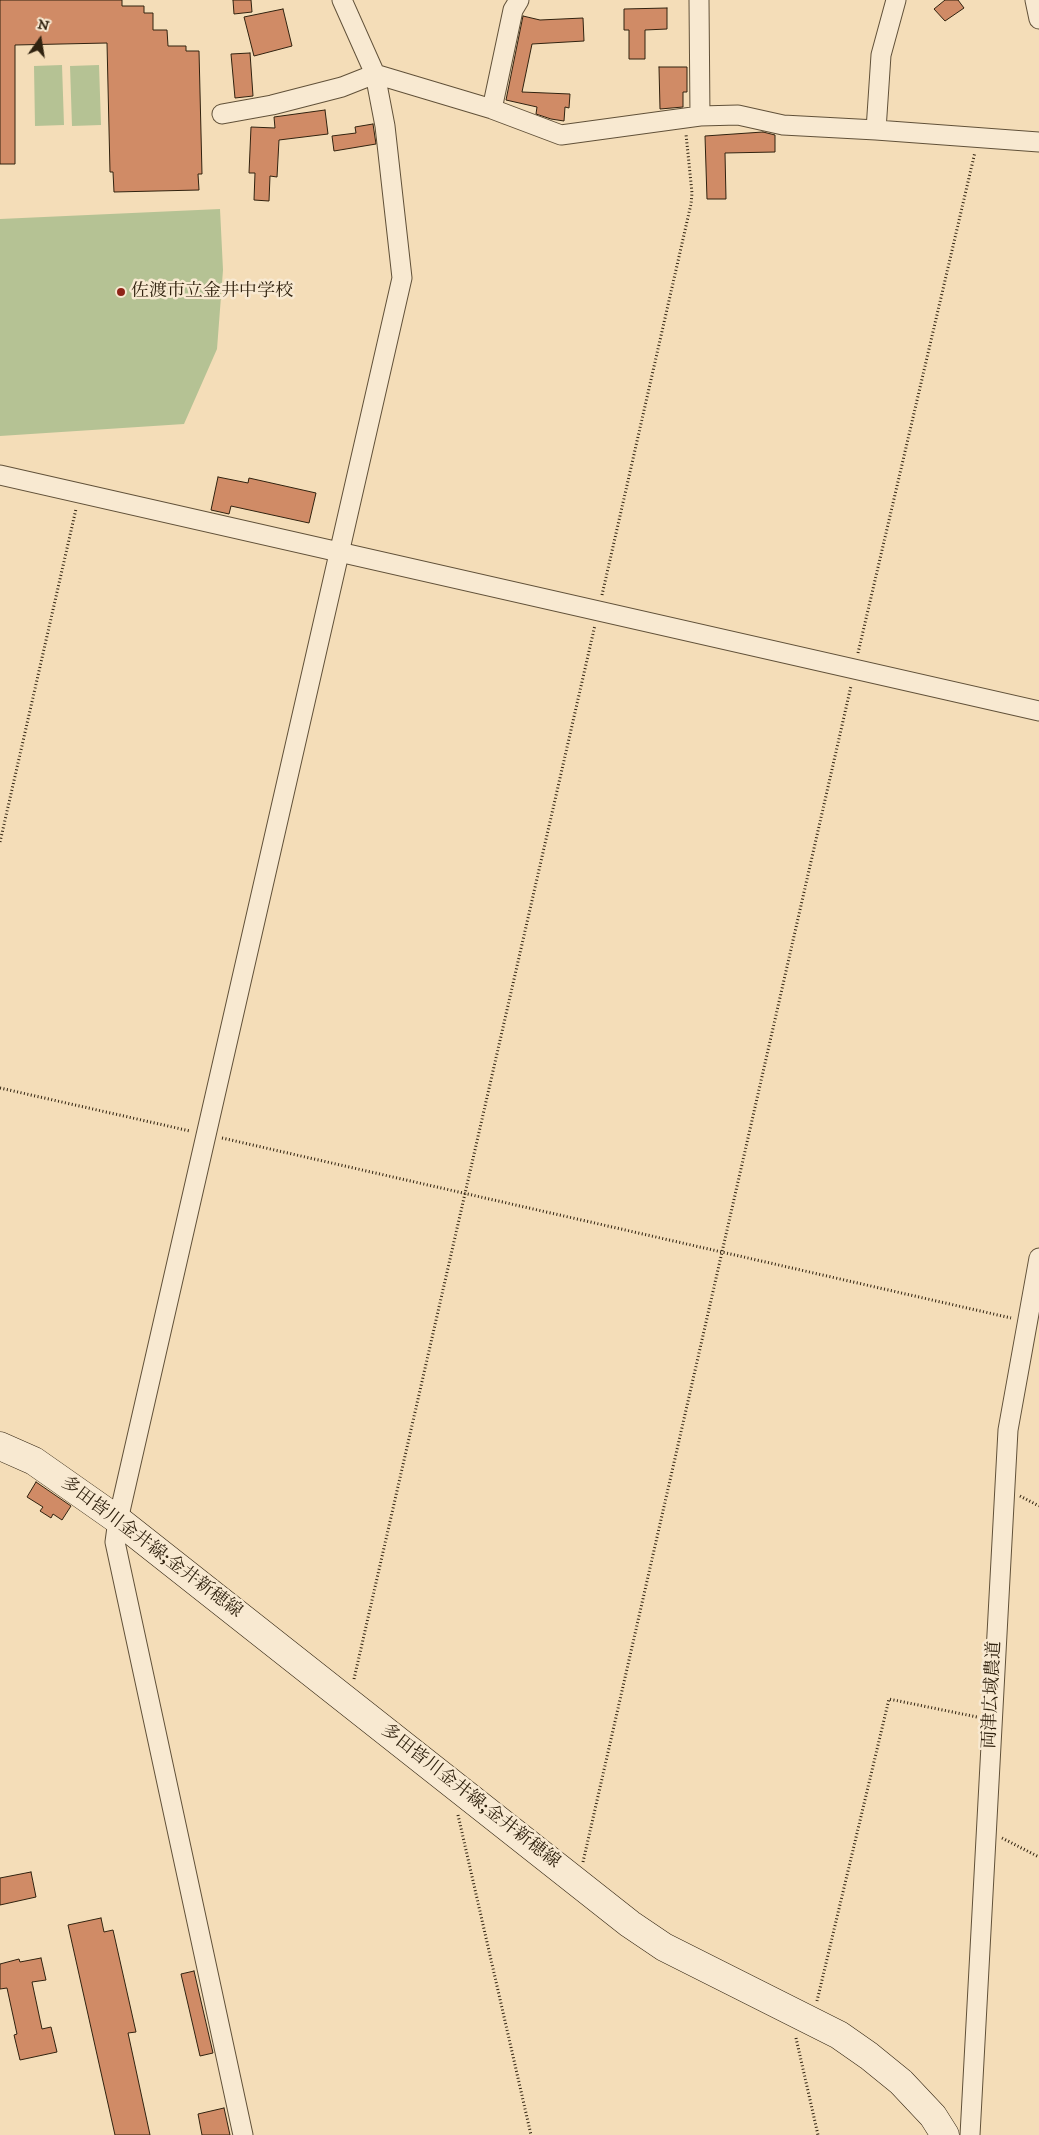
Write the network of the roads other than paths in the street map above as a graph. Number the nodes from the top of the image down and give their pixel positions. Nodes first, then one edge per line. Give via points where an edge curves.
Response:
1 (342, 0) edge
2 (519, 0) edge
3 (699, 0) edge
4 (896, 0) edge
5 (1035, 0) edge
6 (1039, 19) edge
7 (375, 74) junction
8 (492, 109) junction
9 (222, 114) dead end
10 (692, 117) junction
11 (876, 130) junction
12 (1039, 142) edge
13 (0, 476) edge
14 (340, 554) junction
15 (1039, 711) edge
16 (1039, 1258) edge
17 (0, 1446) edge
18 (118, 1520) junction
19 (243, 2135) edge
20 (950, 2135) edge

1 - 7 street
2 - 8 street
3 - 10 street
4 - 11 street via 881,55
5 - 6 street
7 - 8 street
7 - 9 street via 342,87
7 - 14 street via 385,126 402,278
8 - 10 street via 561,135
10 - 11 street via 738,115 783,125
11 - 12 street
13 - 14 street
14 - 15 street
14 - 18 street
16 - 20 street, 両津広域農道 via 1008,1430 987,1830
17 - 18 main road, 多田皆川金井線;金井新穂線 via 34,1461
18 - 19 street via 115,1542
18 - 20 main road, 多田皆川金井線;金井新穂線 via 630,1924 664,1947 839,2035 901,2082

